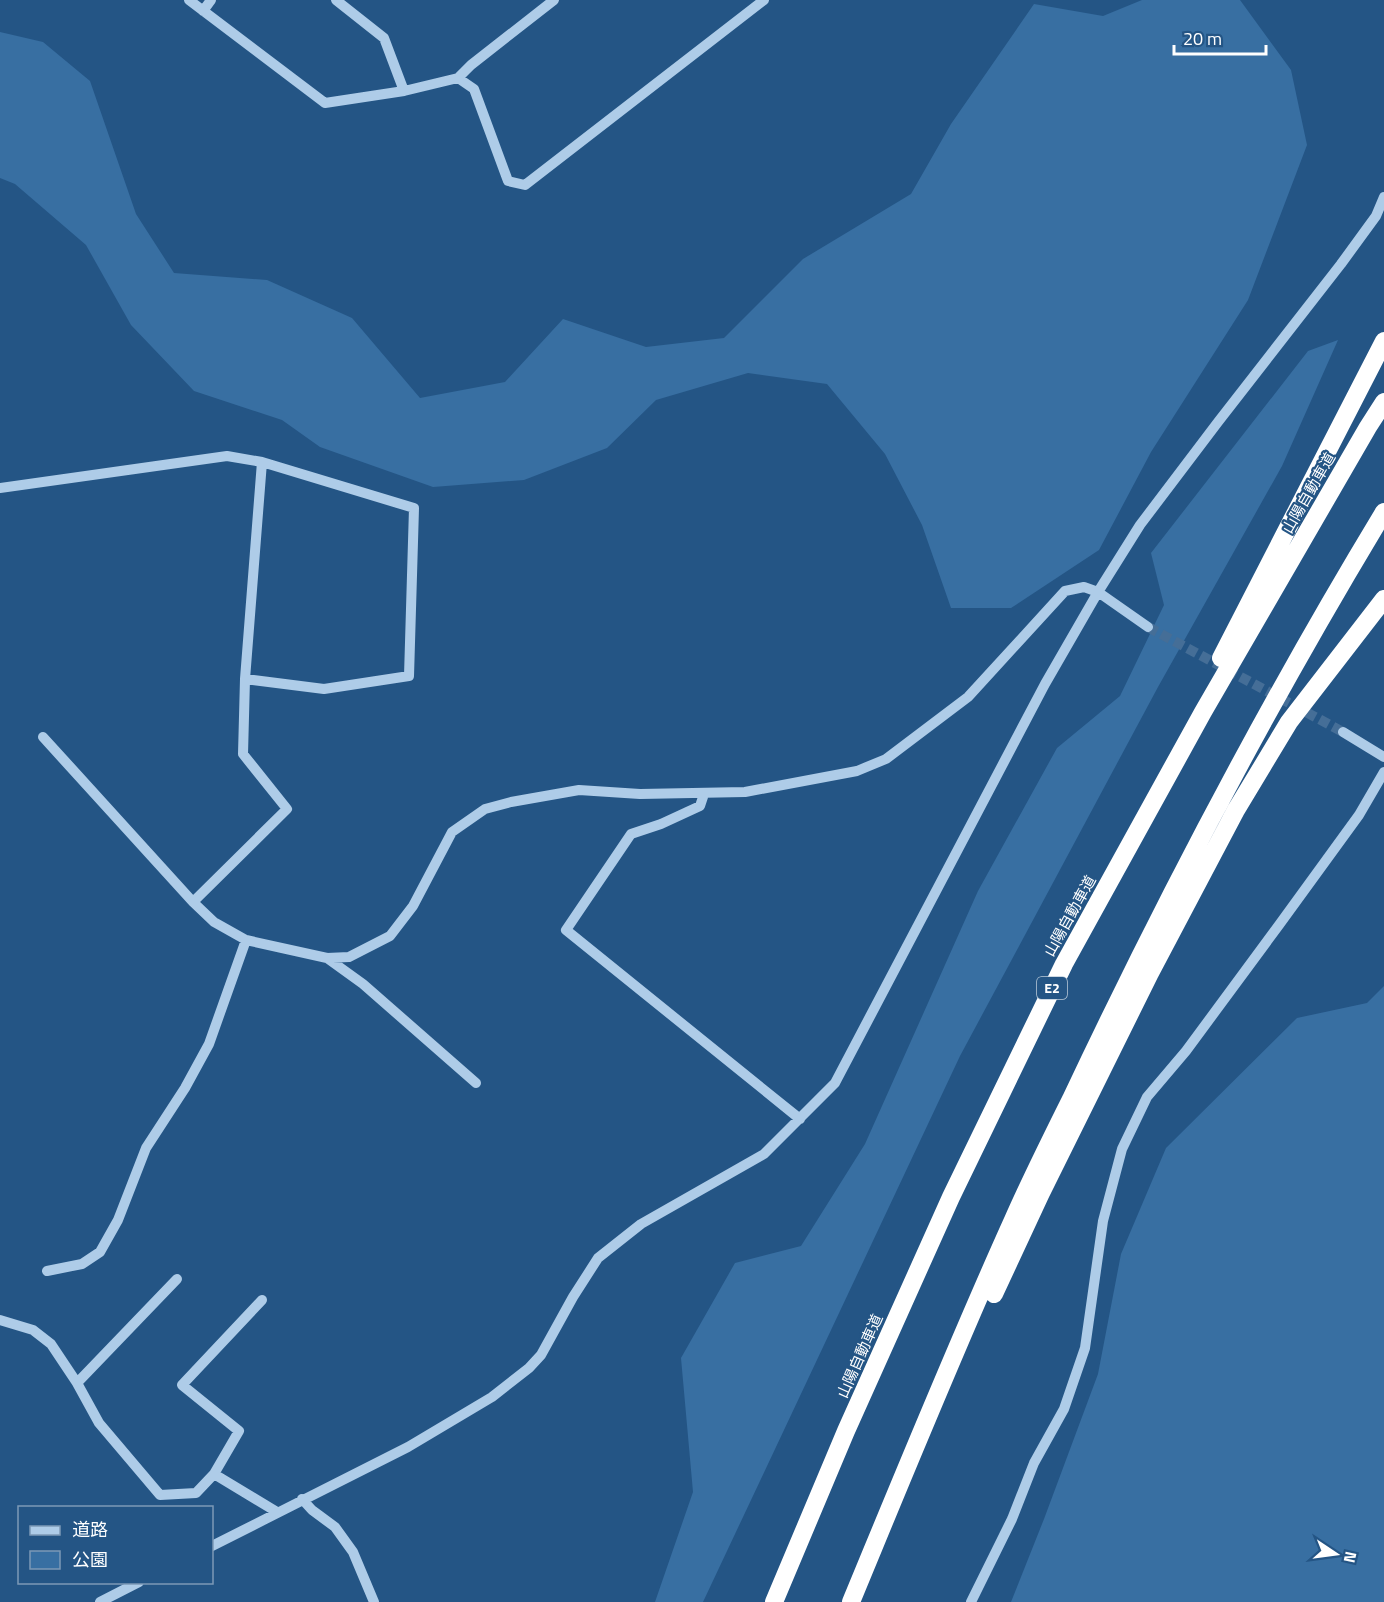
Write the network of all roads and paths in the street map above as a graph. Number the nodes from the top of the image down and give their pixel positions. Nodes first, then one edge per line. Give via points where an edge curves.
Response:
1 (189, 0) edge
2 (211, 0) edge
3 (336, 0) edge
4 (554, 0) edge
5 (759, 2) edge
6 (203, 11) junction
7 (458, 78) junction
8 (404, 91) junction
9 (1384, 197) edge
10 (1384, 341) edge
11 (1384, 402) edge
12 (262, 462) junction
13 (0, 488) edge
14 (1384, 512) edge
15 (1098, 592) junction
16 (1384, 599) edge
17 (1148, 627) tunnel mouth
18 (245, 679) junction
19 (1343, 732) tunnel mouth
20 (43, 737) dead end
21 (1384, 757) edge
22 (1384, 772) edge
23 (704, 794) junction
24 (193, 902) junction
25 (246, 940) junction
26 (327, 958) junction
27 (1064, 964) junction
28 (476, 1083) dead end
29 (800, 1119) junction
30 (47, 1271) dead end
31 (177, 1279) dead end
32 (262, 1299) dead end
33 (0, 1320) edge
34 (77, 1383) junction
35 (910, 1460) junction
36 (214, 1474) junction
37 (302, 1499) junction
38 (277, 1512) junction
39 (213, 1544) edge
40 (135, 1584) edge
41 (100, 1602) edge
42 (374, 1602) edge
43 (774, 1602) edge
44 (851, 1602) edge
45 (971, 1602) edge

1 - 6 street
2 - 6 street
3 - 8 street via 384,38
4 - 7 street
5 - 7 street via 525,185 508,181 474,89
6 - 8 street via 325,103
7 - 8 street
9 - 15 street via 1376,216 1341,264 1140,525
10 - 27 highway
11 - 27 highway, 山陽自動車道 / E2 via 1203,712
12 - 13 street via 227,456
12 - 18 street
12 - 18 street via 414,508 409,676 324,689
14 - 35 highway via 1225,790 1125,984 1013,1220
15 - 17 street
15 - 23 street via 1084,587 1065,591 968,697 886,759 857,771 745,792
15 - 29 street via 1045,684 835,1083
16 - 35 highway via 1289,722 1236,810 1150,972
18 - 24 street via 243,754 287,809
19 - 21 street
20 - 24 street
22 - 45 street via 1359,815 1279,926 1147,1097 1122,1149 1103,1221 1085,1348 1064,1408 1034,1463 1012,1519
23 - 26 street via 579,790 485,810 452,832 413,906 390,936 349,957
23 - 29 street via 700,806 631,834 566,930
24 - 25 street via 214,922
25 - 26 street
25 - 30 street via 209,1044 146,1148 118,1220 100,1252 82,1264
26 - 28 street via 363,984
27 - 43 highway, 山陽自動車道 / E2 via 951,1197
29 - 37 street via 764,1154 641,1224 598,1258 542,1354 492,1397 408,1447
31 - 34 street
32 - 36 street via 182,1385 239,1431
33 - 34 street via 33,1330 51,1344
34 - 36 street via 99,1423 160,1496 196,1494
35 - 44 highway
36 - 38 street
37 - 38 street
37 - 42 street via 335,1527 353,1552
38 - 39 street
40 - 41 street

